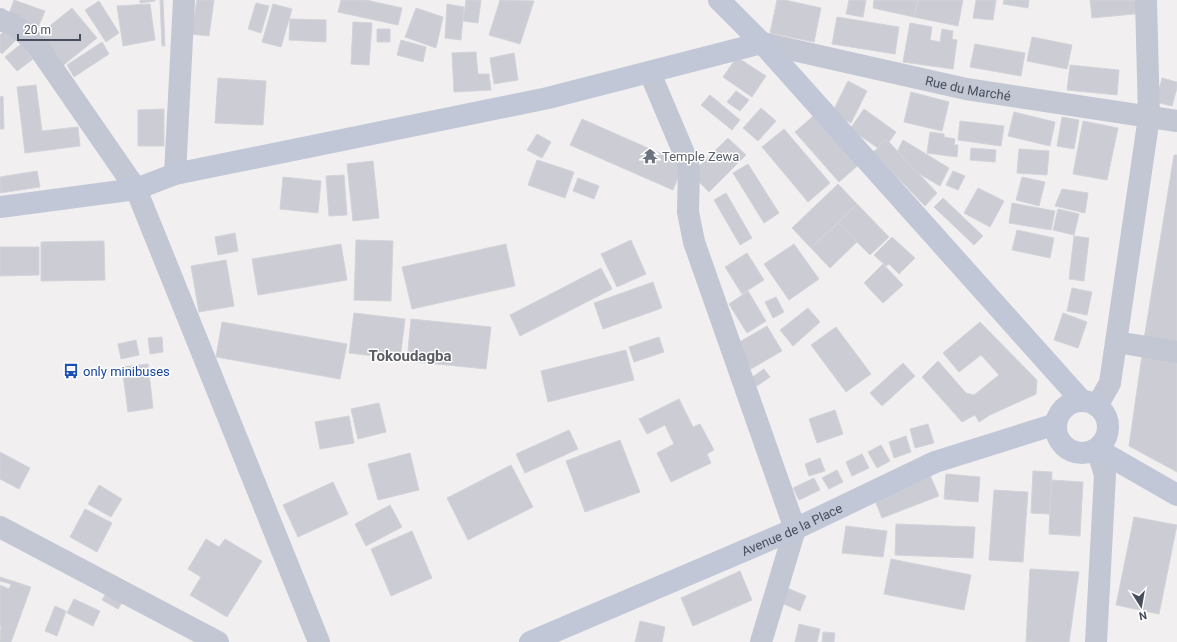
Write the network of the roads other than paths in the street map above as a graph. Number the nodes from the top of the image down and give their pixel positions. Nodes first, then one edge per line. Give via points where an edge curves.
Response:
1 (184, 0) edge
2 (719, 0) edge
3 (1146, 0) edge
4 (0, 19) edge
5 (762, 43) junction
6 (650, 73) junction
7 (1149, 116) junction
8 (1177, 121) edge
9 (175, 174) junction
10 (136, 189) junction
11 (0, 207) edge
12 (1116, 342) junction
13 (1177, 352) edge
14 (1090, 403) junction
15 (1056, 424) junction
16 (1097, 449) junction
17 (1177, 495) edge
18 (0, 527) edge
19 (795, 529) junction
20 (218, 642) edge
21 (318, 642) edge
22 (530, 642) edge
23 (761, 642) edge
24 (1096, 642) edge

1 - 9 street
2 - 5 street
3 - 7 street
4 - 10 street via 4,23 12,24 38,47
5 - 6 street
5 - 7 street, Rue du Marché via 966,89
5 - 14 street
6 - 9 street via 548,98
6 - 19 street via 689,168 688,212 694,242
7 - 8 street, Rue du Marché
7 - 12 street
9 - 10 street
10 - 11 street
10 - 21 street
12 - 13 street
12 - 14 street via 1110,383
14 - 15 street via 1073,403 1059,415
14 - 16 street via 1104,413 1108,422 1108,433
15 - 16 street via 1057,436 1064,446 1074,452 1086,454
15 - 19 street, Avenue de la Place via 934,462
16 - 17 street
16 - 24 street via 1105,475
18 - 20 street
19 - 22 street, Avenue de la Place
19 - 23 street

